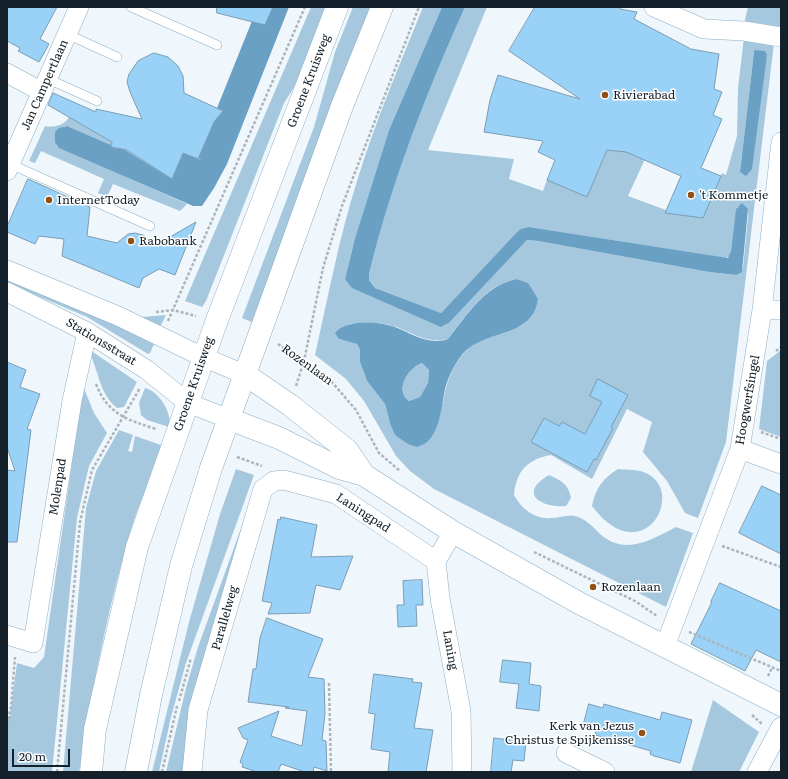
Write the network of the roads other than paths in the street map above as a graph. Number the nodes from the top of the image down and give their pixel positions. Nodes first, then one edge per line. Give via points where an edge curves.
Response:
1 (79, 7) edge
2 (131, 7) edge
3 (337, 7) edge
4 (382, 7) edge
5 (654, 7) edge
6 (67, 34) junction
7 (781, 37) edge
8 (217, 45) dead end
9 (117, 57) dead end
10 (7, 73) edge
11 (45, 85) junction
12 (97, 101) dead end
13 (781, 142) edge
14 (8, 168) edge
15 (150, 226) dead end
16 (7, 270) edge
17 (7, 292) edge
18 (772, 310) edge
19 (87, 332) junction
20 (204, 357) junction
21 (246, 375) junction
22 (188, 404) junction
23 (229, 419) junction
24 (740, 449) junction
25 (781, 464) edge
26 (364, 475) junction
27 (284, 480) joint
28 (453, 532) junction
29 (436, 561) junction
30 (669, 636) junction
31 (19, 639) edge
32 (781, 706) edge
33 (781, 727) edge
34 (566, 753) dead end
35 (91, 772) edge
36 (136, 772) edge
37 (192, 772) edge
38 (462, 772) edge
39 (605, 772) edge
40 (757, 772) edge

1 - 6 street, Jan Campertlaan
2 - 8 lane
3 - 20 main road, Groene Kruisweg
4 - 21 main road via 342,106
5 - 7 street via 704,29 744,31
6 - 9 lane
6 - 11 street, Jan Campertlaan
10 - 11 street
11 - 12 lane
11 - 14 street, Jan Campertlaan
13 - 18 street, Hoogwerfsingel
14 - 15 lane, Jan Campertlaan
16 - 20 street, Stationsstraat via 162,336
17 - 19 street, Stationsstraat
18 - 24 street, Hoogwerfsingel
19 - 22 street, Stationsstraat via 147,370
19 - 31 street, Molenpad
20 - 21 street, Stationsstraat
20 - 22 main road, Groene Kruisweg
21 - 23 main road
21 - 26 main road via 348,450
22 - 23 street, Stationsstraat
22 - 35 main road, Groene Kruisweg via 137,547 96,729
23 - 26 main road via 278,438 339,468
23 - 36 main road via 181,566
24 - 25 street
24 - 30 street, Hoogwerfsingel
26 - 28 main road
27 - 29 street, Laningpad via 336,494
27 - 37 street, Parallelweg via 274,481 263,489 198,710
28 - 29 street
28 - 30 main road via 579,603
29 - 38 street, Laning via 440,598 461,711
30 - 32 main road
33 - 40 street
34 - 39 street

